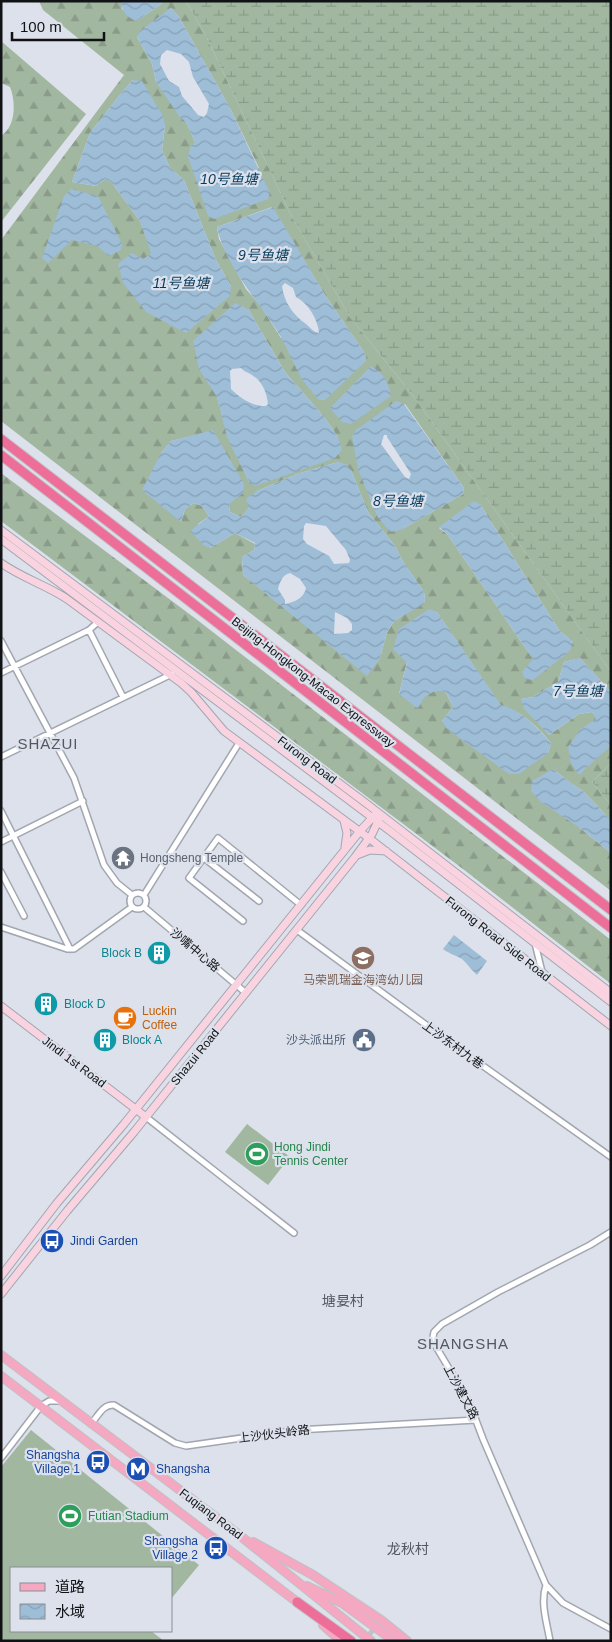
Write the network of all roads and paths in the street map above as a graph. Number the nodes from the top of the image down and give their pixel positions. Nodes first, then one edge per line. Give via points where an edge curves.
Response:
1 (1, 439) edge
2 (1, 455) edge
3 (1, 530) edge
4 (1, 539) edge
5 (1, 563) edge
6 (61, 584) junction
7 (67, 599) junction
8 (84, 602) junction
9 (98, 622) junction
10 (89, 630) junction
11 (1, 641) edge
12 (15, 667) junction
13 (1, 673) edge
14 (174, 673) junction
15 (123, 697) junction
16 (51, 732) junction
17 (240, 743) junction
18 (1, 757) edge
19 (83, 801) junction
20 (1, 811) edge
21 (378, 817) junction
22 (342, 819) junction
23 (360, 831) junction
24 (393, 833) junction
25 (14, 836) junction
26 (370, 836) junction
27 (1, 842) edge
28 (386, 851) junction
29 (343, 852) junction
30 (355, 857) junction
31 (204, 858) junction
32 (1, 872) edge
33 (132, 895) junction
34 (144, 896) junction
35 (259, 901) dead end
36 (301, 905) junction
37 (132, 907) junction
38 (144, 907) junction
39 (611, 910) edge
40 (24, 916) dead end
41 (243, 921) dead end
42 (1, 927) edge
43 (611, 928) edge
44 (297, 930) junction
45 (535, 943) junction
46 (70, 949) junction
47 (542, 973) junction
48 (236, 985) junction
49 (246, 993) junction
50 (611, 993) edge
51 (611, 1002) edge
52 (1, 1006) edge
53 (611, 1026) edge
54 (136, 1109) junction
55 (146, 1118) junction
56 (611, 1157) edge
57 (611, 1232) edge
58 (294, 1233) dead end
59 (1, 1276) edge
60 (1, 1294) edge
61 (1, 1355) edge
62 (1, 1376) edge
63 (62, 1402) junction
64 (41, 1406) junction
65 (476, 1420) junction
66 (91, 1424) junction
67 (1, 1458) edge
68 (238, 1534) junction
69 (292, 1578) junction
70 (546, 1585) junction
71 (297, 1602) junction
72 (611, 1629) edge
73 (341, 1641) edge
74 (351, 1641) edge
75 (371, 1641) edge
76 (394, 1641) edge
77 (407, 1641) edge
78 (550, 1641) edge

1 - 39 highway, Beijing-Hongkong-Macao Expressway
2 - 43 highway, Beijing-Hongkong-Macao Expressway
3 - 21 street, Furong Road
4 - 6 street, Furong Road
5 - 7 street
6 - 7 street
6 - 8 street, Furong Road
7 - 8 street
7 - 9 street
8 - 14 street, Furong Road
9 - 10 street
9 - 14 street
10 - 12 street
10 - 15 street
11 - 12 street
12 - 13 street
12 - 16 street
14 - 15 street
14 - 17 street, Furong Road Side Road via 220,727
14 - 21 street, Furong Road
15 - 16 street
16 - 18 street
16 - 19 street
17 - 22 street, Furong Road Side Road
17 - 34 street
19 - 25 street
19 - 33 street via 104,864 117,883
20 - 25 street
21 - 23 street, Shazui Road
21 - 24 street, Furong Road
21 - 26 street, Shazui Road
21 - 50 street, Furong Road
22 - 23 street, Furong Road Side Road
22 - 29 street via 347,832
23 - 26 street, Furong Road Side Road
23 - 29 street, Shazui Road
24 - 26 street via 381,831
24 - 45 street, Furong Road
25 - 27 street
25 - 46 street
26 - 28 street, Furong Road Side Road
26 - 30 street, Shazui Road
28 - 30 street via 370,850
28 - 47 street, Furong Road Side Road
29 - 36 street, Shazui Road
30 - 44 street, Shazui Road
31 - 35 street
31 - 36 street via 218,838
31 - 41 street via 189,878
32 - 40 street
33 - 34 street via 139,893
33 - 37 street
34 - 38 street
36 - 48 street, Shazui Road
37 - 38 street via 139,910
37 - 46 street via 78,947
38 - 48 street, 沙嘴中心路
42 - 46 street
44 - 49 street, Shazui Road
44 - 56 street, 上沙东村九巷
45 - 47 street
45 - 51 street, Furong Road
47 - 53 street, Furong Road Side Road
48 - 49 street, 沙嘴中心路
48 - 54 street, Shazui Road
49 - 55 street, Shazui Road
52 - 54 street, Jindi 1st Road
54 - 55 street, Jindi 1st Road
54 - 59 street, Shazui Road
55 - 58 street
55 - 60 street, Shazui Road
57 - 65 street, 上沙建文路 via 435,1329 435,1346 469,1402
61 - 63 main road, Fuqiang Road
62 - 64 main road, Fuqiang Road
63 - 64 street via 49,1401
63 - 66 main road, Fuqiang Road
64 - 67 street
64 - 71 main road, Fuqiang Road
65 - 66 street, 上沙伙头岭路 via 297,1430 186,1446 175,1443 114,1406 104,1407
65 - 70 street, 上沙建文路
66 - 68 main road, Fuqiang Road
68 - 69 main road, Fuqiang Road
68 - 77 main road via 313,1575
69 - 75 main road, Fuqiang Road
69 - 76 main road via 342,1603
70 - 72 street via 563,1603
70 - 78 street via 544,1603
71 - 73 main road, Fuqiang Road
71 - 74 highway

